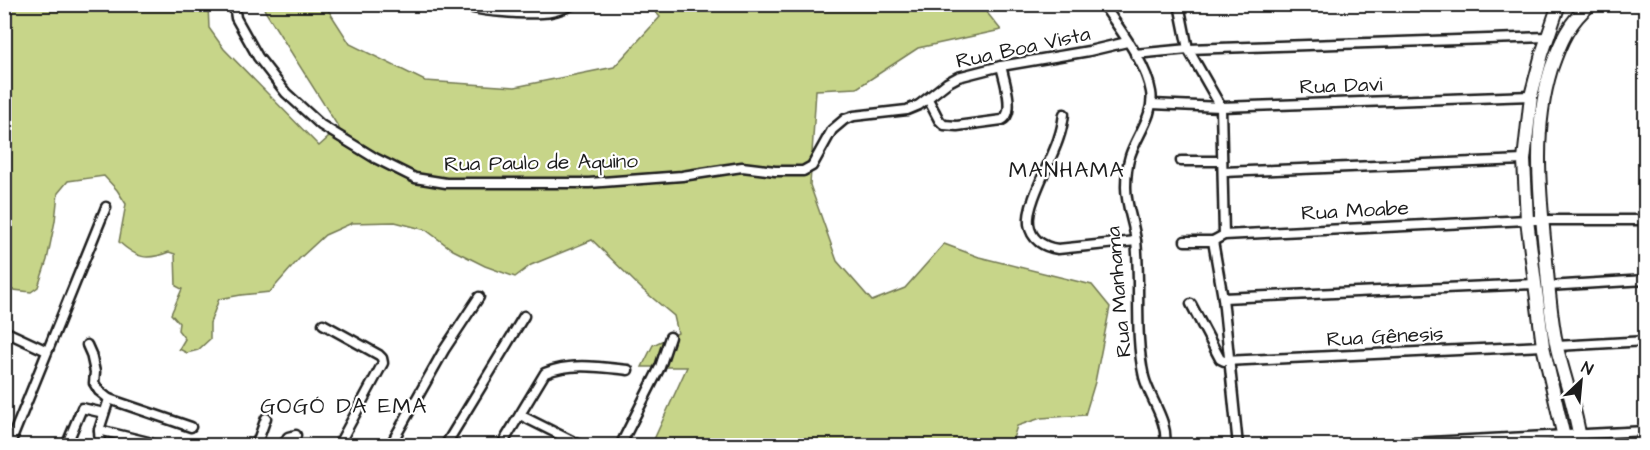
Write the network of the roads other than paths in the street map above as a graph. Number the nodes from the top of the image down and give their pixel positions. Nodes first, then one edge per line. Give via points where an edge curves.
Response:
1 (234, 4) edge
2 (462, 4) edge
3 (574, 4) edge
4 (1103, 4) edge
5 (1179, 4) edge
6 (1559, 4) edge
7 (1592, 4) edge
8 (509, 8) edge
9 (1553, 19) junction
10 (1568, 28) junction
11 (1548, 37) junction
12 (1127, 42) junction
13 (1188, 49) junction
14 (1134, 54) junction
15 (1001, 66) junction
16 (1531, 96) junction
17 (928, 99) junction
18 (1152, 104) junction
19 (1221, 107) junction
20 (1065, 114) dead end
21 (832, 130) joint
22 (1222, 160) junction
23 (1524, 160) junction
24 (1181, 161) dead end
25 (1223, 172) junction
26 (106, 207) dead end
27 (1527, 220) junction
28 (1542, 220) junction
29 (1646, 220) edge
30 (1224, 235) junction
31 (1136, 241) junction
32 (1213, 241) junction
33 (1185, 242) dead end
34 (1646, 280) edge
35 (1535, 284) junction
36 (1548, 286) junction
37 (479, 297) dead end
38 (1223, 298) junction
39 (1191, 304) dead end
40 (524, 316) dead end
41 (323, 324) dead end
42 (4, 331) edge
43 (670, 338) dead end
44 (1646, 341) edge
45 (87, 345) dead end
46 (1543, 346) junction
47 (1557, 346) junction
48 (47, 351) junction
49 (1230, 361) junction
50 (628, 370) dead end
51 (109, 399) junction
52 (104, 413) junction
53 (520, 415) junction
54 (266, 418) dead end
55 (191, 428) dead end
56 (99, 430) junction
57 (1646, 431) edge
58 (296, 435) dead end
59 (1565, 440) edge
60 (1580, 440) edge
61 (567, 442) edge
62 (9, 446) edge
63 (66, 446) edge
64 (100, 446) edge
65 (155, 446) edge
66 (256, 446) edge
67 (283, 446) edge
68 (338, 446) edge
69 (390, 446) edge
70 (445, 446) edge
71 (501, 446) edge
72 (582, 446) edge
73 (620, 446) edge
74 (1165, 446) edge
75 (1238, 446) edge
76 (1352, 446) edge

1 - 21 street, Rua Paulo de Aquino via 243,32 286,93 321,125 375,159 415,178 446,183 589,183 742,167 803,171 812,166
2 - 8 street via 484,11
3 - 8 street via 543,13
4 - 12 street
5 - 13 street
6 - 9 main road
7 - 10 main road
9 - 10 main road
9 - 11 main road
10 - 28 main road via 1557,51 1540,113
11 - 13 street
11 - 16 main road
12 - 14 street
12 - 15 street, Rua Boa Vista
13 - 14 street
13 - 19 street
14 - 18 street via 1148,81
15 - 17 street, Rua Boa Vista via 958,77
15 - 17 street via 1009,102 1007,118 944,125
16 - 19 street, Rua Davi
16 - 23 main road
17 - 21 street, Rua Boa Vista via 907,110 854,116
18 - 19 street, Rua Davi
18 - 31 street, Rua Manhama via 1128,170 1127,200
19 - 22 street
20 - 31 street via 1030,210 1032,234 1046,247 1058,249
22 - 24 street
22 - 25 street
23 - 25 street
23 - 27 main road
25 - 30 street
26 - 48 street
27 - 28 street, Rua Moabe
27 - 30 street, Rua Moabe
27 - 35 main road
28 - 29 street, Rua Moabe
28 - 36 main road
30 - 32 street, Rua Moabe
31 - 74 street, Rua Manhama via 1140,354 1144,379 1165,427
32 - 33 street, Rua Moabe
32 - 38 street
34 - 36 street
35 - 38 street
35 - 46 main road
36 - 47 main road
37 - 69 street
38 - 49 street
39 - 49 street via 1220,359
40 - 70 street
41 - 68 street via 379,355 383,363
42 - 48 street
43 - 73 street via 660,367
44 - 47 street
45 - 51 street via 94,383
46 - 49 street, Rua Gênesis
46 - 59 main road
47 - 60 main road
48 - 62 street
49 - 75 street
50 - 53 street via 556,368 545,373
51 - 52 street
51 - 55 street
52 - 56 street
52 - 63 street via 82,408
53 - 61 street
53 - 71 street
54 - 66 street
56 - 64 street
56 - 65 street
57 - 60 street
58 - 67 street via 288,437
59 - 60 street
59 - 76 street
61 - 72 street

